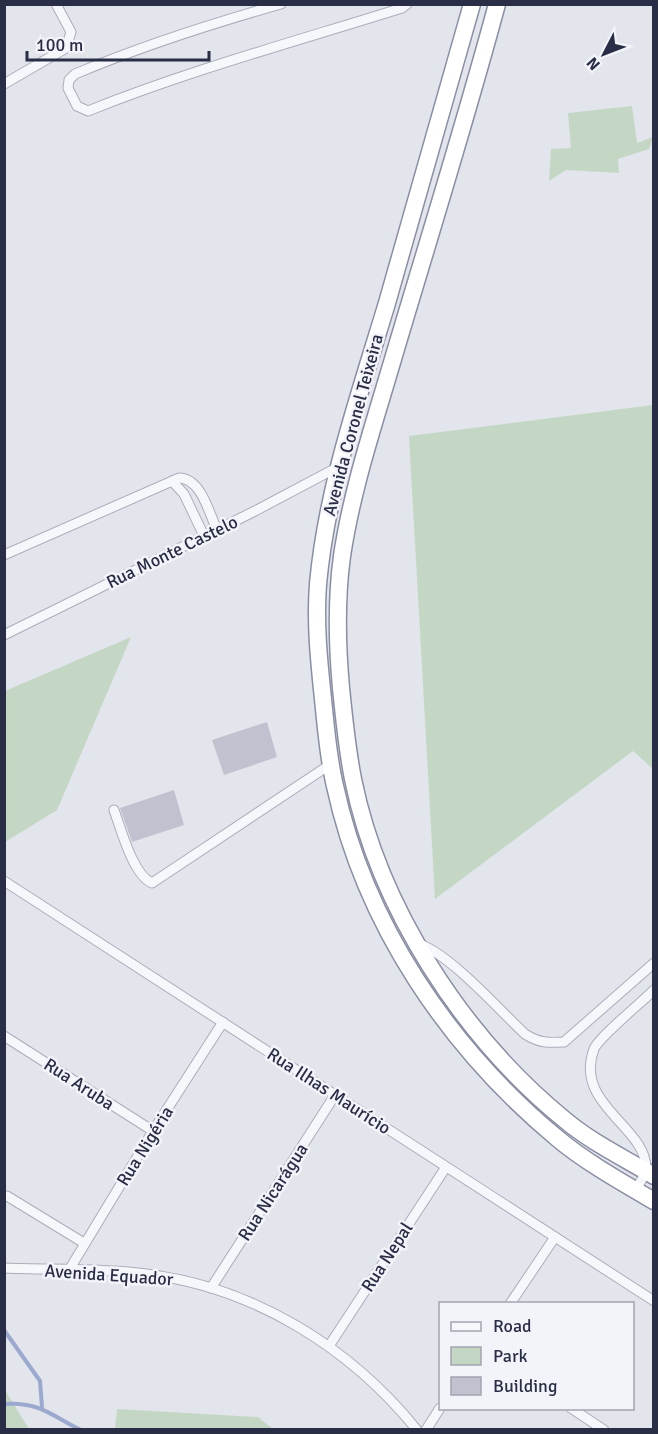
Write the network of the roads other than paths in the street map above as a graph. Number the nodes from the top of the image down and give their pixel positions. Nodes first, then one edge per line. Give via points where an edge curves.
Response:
1 (56, 4) edge
2 (280, 4) edge
3 (407, 4) edge
4 (472, 4) edge
5 (497, 4) edge
6 (4, 84) edge
7 (338, 467) junction
8 (172, 481) junction
9 (217, 530) junction
10 (204, 536) junction
11 (4, 555) edge
12 (4, 635) edge
13 (331, 764) junction
14 (114, 810) dead end
15 (4, 881) edge
16 (415, 942) junction
17 (654, 963) edge
18 (654, 990) edge
19 (604, 1008) junction
20 (223, 1022) junction
21 (619, 1023) junction
22 (4, 1036) edge
23 (335, 1095) junction
24 (153, 1131) junction
25 (446, 1167) junction
26 (650, 1174) edge
27 (635, 1190) junction
28 (7, 1196) dead end
29 (654, 1201) edge
30 (555, 1237) junction
31 (84, 1243) junction
32 (4, 1268) edge
33 (69, 1270) junction
34 (211, 1288) junction
35 (654, 1301) edge
36 (511, 1302) edge
37 (329, 1346) junction
38 (440, 1410) edge
39 (574, 1410) edge
40 (417, 1430) edge
41 (426, 1430) edge
42 (604, 1430) edge

1 - 6 street via 71,32 66,48
2 - 3 street via 130,51 75,74 68,88 77,106 88,111 134,92
4 - 7 highway, Avenida Coronel Teixeira
5 - 16 highway, Avenida Coronel Teixeira via 358,477 339,591 338,651 353,781 377,861
7 - 9 street, Rua Monte Castelo
7 - 13 highway, Avenida Coronel Teixeira via 318,587 317,633
8 - 9 street via 192,481
8 - 10 street via 184,494
8 - 11 street
9 - 10 street, Rua Monte Castelo
10 - 12 street, Rua Monte Castelo
13 - 14 street via 152,883 133,861
13 - 27 highway, Avenida Coronel Teixeira via 363,879 420,987 494,1082 560,1141
15 - 20 street, Rua Ilhas Maurício
16 - 19 street via 450,963 536,1041 564,1042
16 - 26 highway, Avenida Coronel Teixeira via 472,1024 524,1083 568,1123
17 - 19 street
18 - 21 street
19 - 21 street
20 - 23 street, Rua Ilhas Maurício
20 - 24 street, Rua Nigéria
21 - 26 street via 595,1047 593,1084 610,1113 643,1154
22 - 24 street, Rua Aruba
23 - 25 street, Rua Ilhas Maurício
23 - 34 street, Rua Nicarágua
24 - 31 street, Rua Nigéria
25 - 30 street, Rua Ilhas Maurício
25 - 37 street, Rua Nepal
26 - 27 street
27 - 29 highway, Avenida Coronel Teixeira
28 - 31 street
30 - 35 street, Rua Ilhas Maurício
30 - 36 street
31 - 33 street, Rua Nigéria
32 - 33 street, Avenida Equador
33 - 34 street, Avenida Equador via 146,1274
34 - 37 street, Avenida Equador via 278,1315
37 - 40 street, Avenida Equador via 373,1382
38 - 41 street
39 - 42 street

